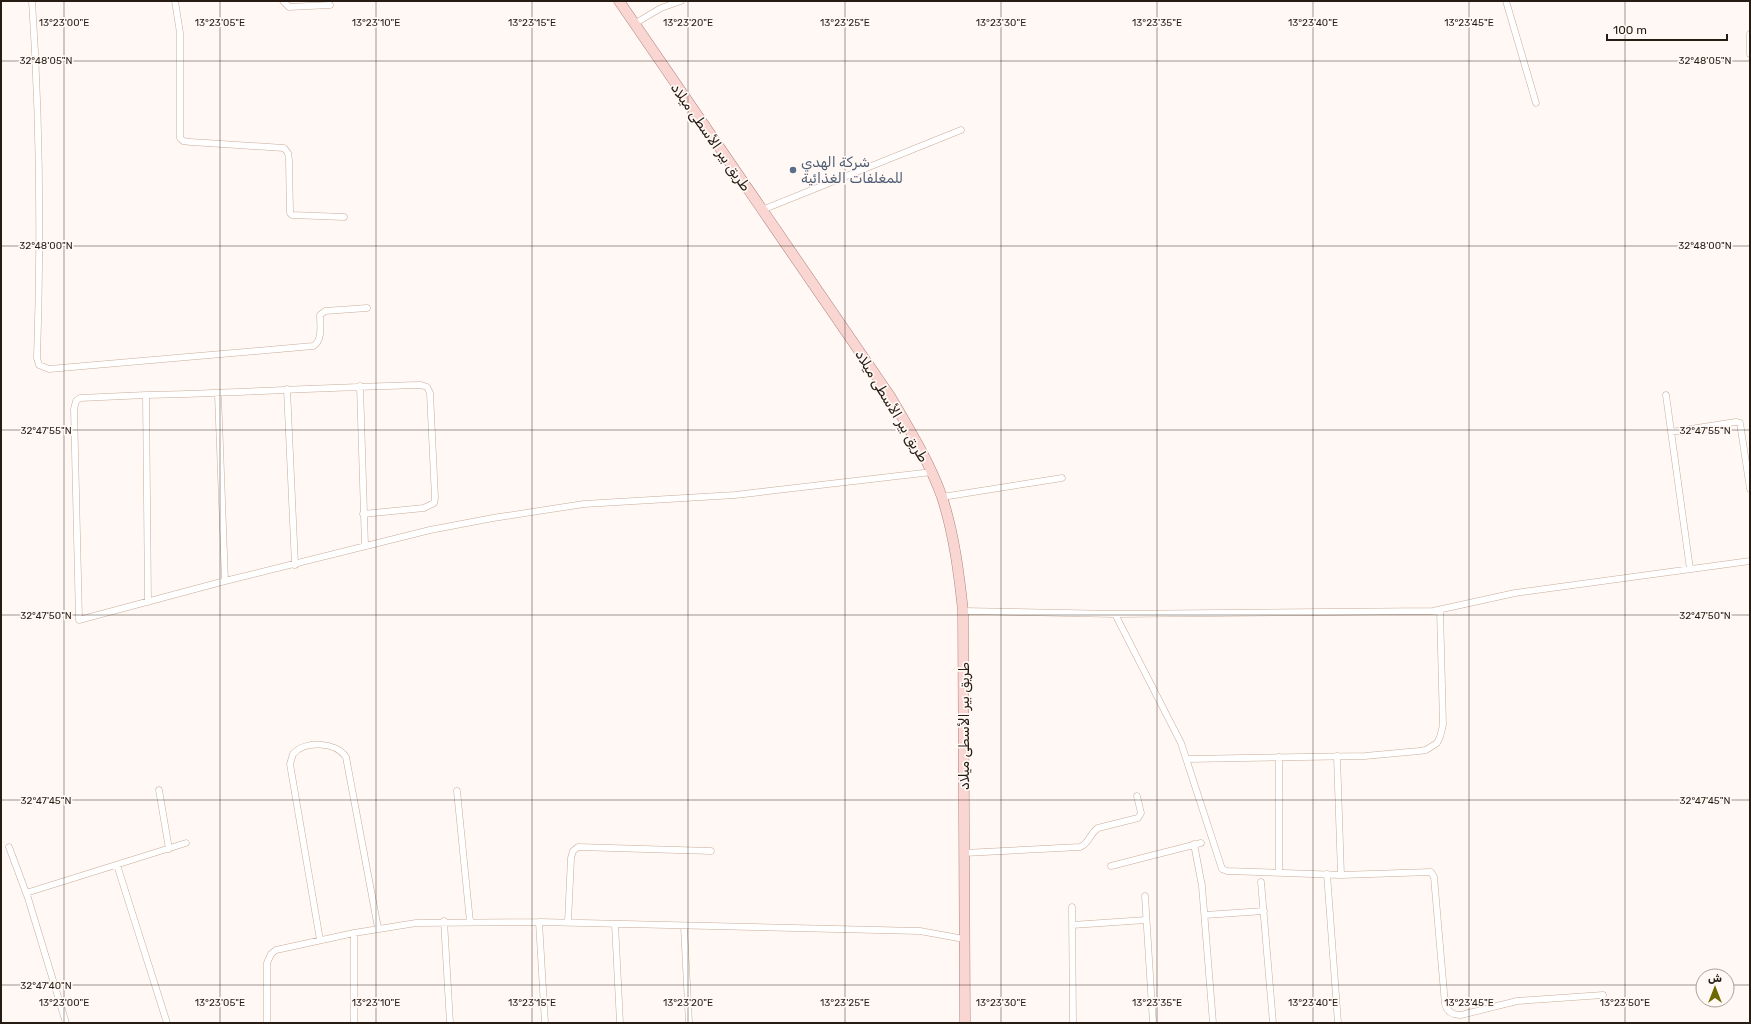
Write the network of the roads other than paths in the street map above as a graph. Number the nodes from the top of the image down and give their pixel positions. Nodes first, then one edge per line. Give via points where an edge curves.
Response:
1 (32, 1) edge
2 (175, 1) edge
3 (283, 1) edge
4 (619, 1) edge
5 (681, 1) edge
6 (1506, 1) edge
7 (330, 5) dead end
8 (634, 24) junction
9 (1750, 34) edge
10 (1750, 54) edge
11 (1536, 103) dead end
12 (961, 130) dead end
13 (762, 210) junction
14 (344, 217) dead end
15 (367, 308) dead end
16 (360, 386) junction
17 (287, 389) junction
18 (146, 394) junction
19 (218, 394) junction
20 (1666, 395) dead end
21 (1671, 432) junction
22 (932, 472) junction
23 (1062, 478) dead end
24 (1750, 489) edge
25 (942, 498) junction
26 (363, 514) junction
27 (365, 546) junction
28 (1750, 561) edge
29 (295, 564) junction
30 (1750, 566) edge
31 (1690, 569) junction
32 (225, 581) junction
33 (148, 602) junction
34 (1440, 610) junction
35 (963, 611) junction
36 (1115, 614) junction
37 (1337, 756) junction
38 (1279, 757) junction
39 (1188, 759) junction
40 (159, 790) dead end
41 (457, 791) dead end
42 (1137, 796) dead end
43 (186, 844) dead end
44 (9, 847) dead end
45 (170, 849) junction
46 (711, 851) dead end
47 (964, 853) junction
48 (117, 865) junction
49 (1111, 866) dead end
50 (1279, 872) junction
51 (1327, 874) junction
52 (1340, 875) junction
53 (1262, 882) dead end
54 (26, 893) junction
55 (1145, 896) dead end
56 (1072, 907) dead end
57 (1264, 911) junction
58 (1205, 914) junction
59 (1146, 920) junction
60 (444, 921) junction
61 (470, 922) junction
62 (539, 922) junction
63 (568, 922) junction
64 (615, 924) junction
65 (1072, 925) junction
66 (684, 927) junction
67 (378, 928) junction
68 (354, 933) junction
69 (964, 939) junction
70 (320, 940) junction
71 (1603, 995) dead end
72 (66, 1023) edge
73 (167, 1023) edge
74 (267, 1023) edge
75 (354, 1023) edge
76 (450, 1023) edge
77 (545, 1023) edge
78 (620, 1023) edge
79 (689, 1023) edge
80 (965, 1023) edge
81 (1073, 1023) edge
82 (1153, 1023) edge
83 (1213, 1023) edge
84 (1273, 1023) edge
85 (1338, 1023) edge

1 - 15 street via 40,251 37,358 39,365 49,369 313,346 320,338 320,314 325,310
2 - 14 street via 180,33 180,138 191,142 284,148 289,160 290,213
3 - 7 street via 289,7
4 - 8 main road, طريق بير الأسطى ميلاد
5 - 8 street via 661,8
6 - 11 street
8 - 13 main road, طريق بير الأسطى ميلاد
9 - 10 street
12 - 13 street
13 - 22 main road, طريق بير الأسطى ميلاد via 890,396
16 - 17 street
16 - 26 street
16 - 26 street via 421,385 429,389 435,498 434,503 424,508
17 - 19 street
17 - 29 street
18 - 19 street
18 - 33 street
18 - 33 street via 80,398 76,400 74,408 79,620
19 - 32 street
20 - 21 street
21 - 24 street via 1740,423
21 - 31 street
22 - 25 main road, طريق بير الأسطى ميلاد
22 - 27 street via 735,495 553,508 430,530
23 - 25 street
25 - 35 main road, طريق بير الأسطى ميلاد via 956,554
26 - 27 street
27 - 29 street
28 - 30 street
28 - 31 street
29 - 32 street
31 - 34 street via 1515,593
32 - 33 street
34 - 36 street
34 - 37 street via 1443,725 1437,743 1426,750
35 - 36 street
35 - 47 main road, طريق بير الأسطى ميلاد
36 - 39 street
37 - 38 street
37 - 52 street
38 - 39 street
38 - 50 street
39 - 50 street via 1220,866 1227,871
40 - 45 street
41 - 61 street
42 - 47 street via 1141,813 1138,818 1098,828 1082,846
43 - 45 street
44 - 54 street
45 - 48 street
46 - 63 street via 578,847 573,851 571,858
47 - 69 main road, طريق بير الأسطى ميلاد
48 - 54 street
48 - 73 street
49 - 58 street via 1197,843
50 - 51 street
51 - 52 street
51 - 85 street
52 - 71 street via 1428,871 1433,873 1444,1004 1453,1014 1517,1001
53 - 57 street
54 - 72 street
55 - 59 street
56 - 65 street
57 - 58 street
57 - 84 street
58 - 83 street
59 - 65 street
59 - 82 street
60 - 61 street
60 - 67 street
60 - 76 street
61 - 62 street
62 - 63 street
62 - 77 street
63 - 64 street
64 - 66 street
64 - 78 street
65 - 81 street
66 - 69 street via 920,932
66 - 79 street
67 - 68 street
67 - 70 street via 346,757 340,750 331,746 304,747 293,754 290,764
68 - 70 street
68 - 75 street
69 - 80 main road, طريق بير الأسطى ميلاد
70 - 74 street via 276,950 269,958

